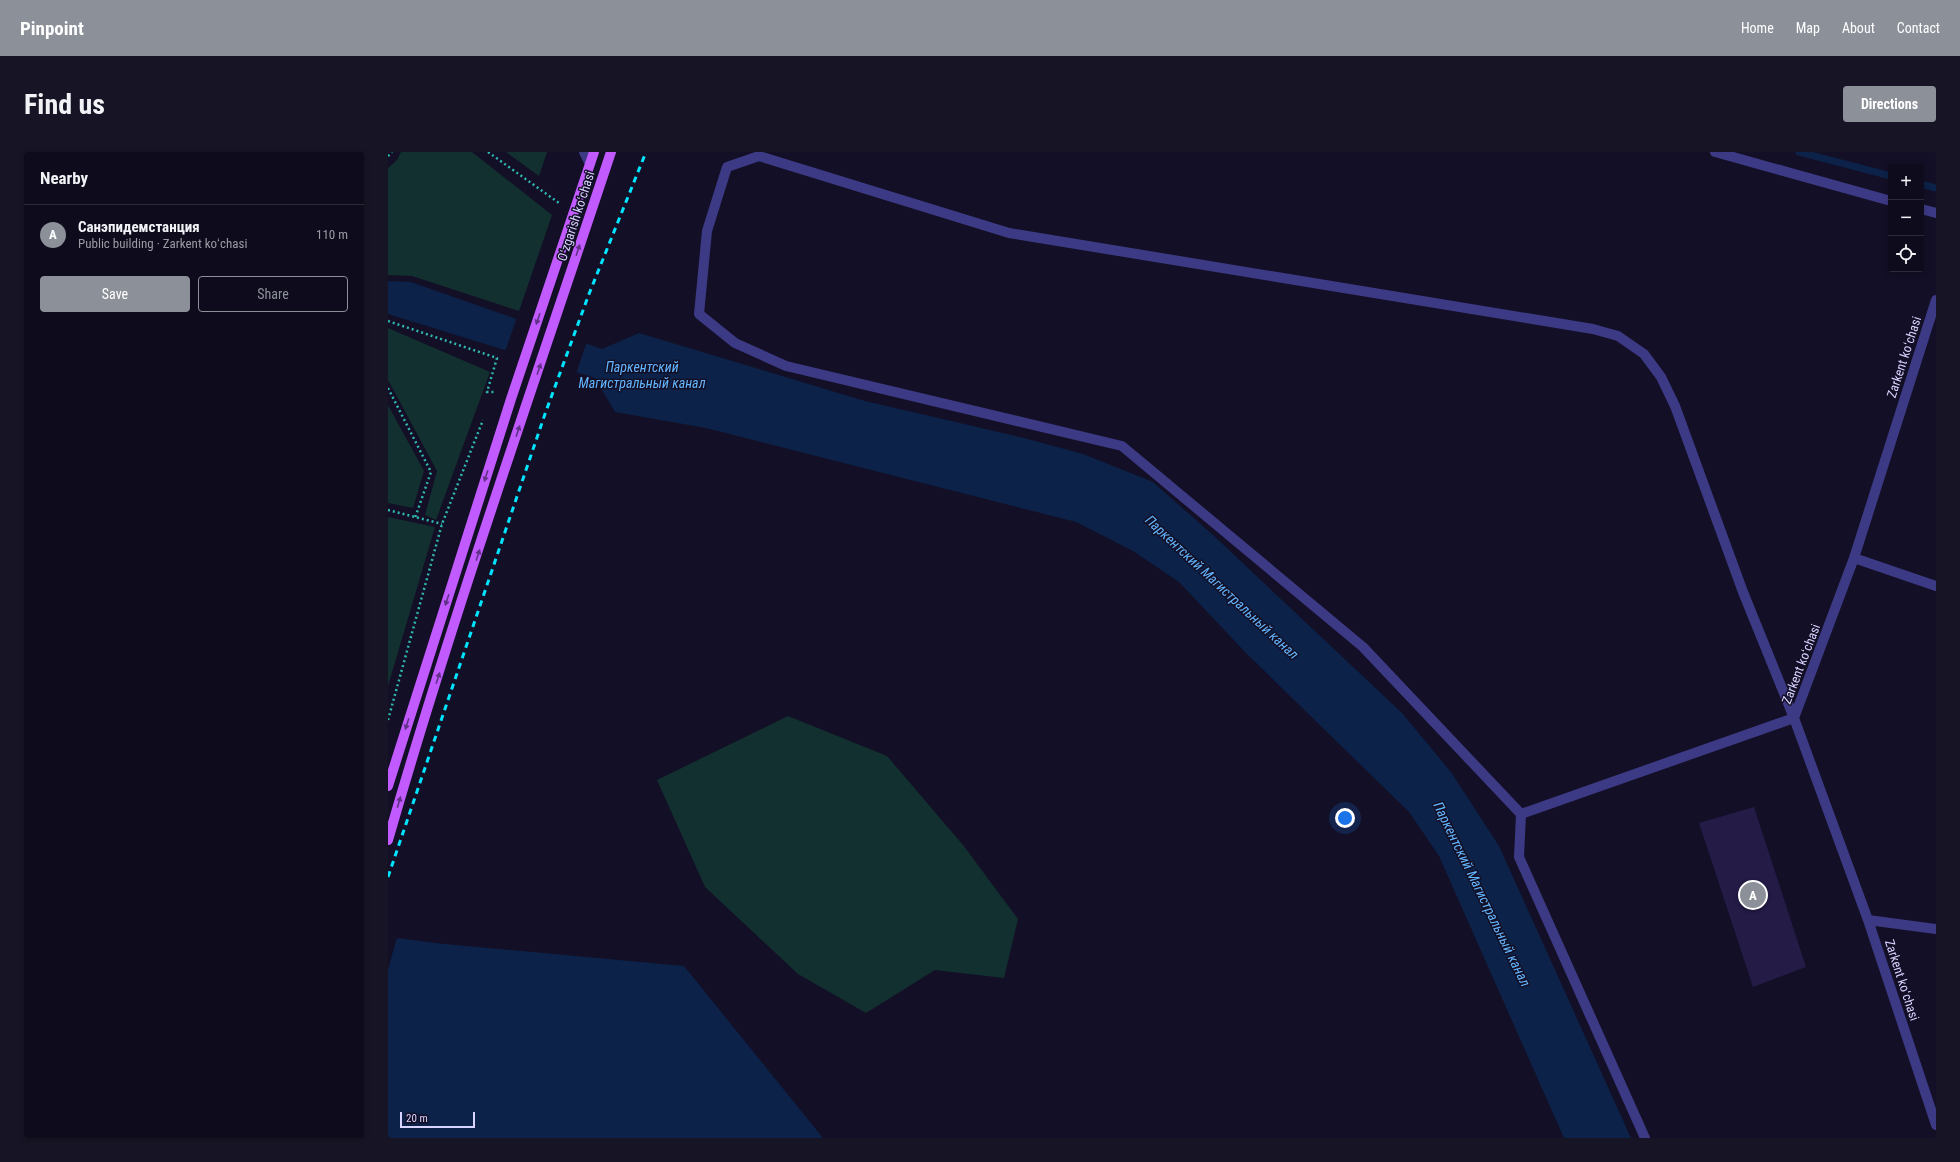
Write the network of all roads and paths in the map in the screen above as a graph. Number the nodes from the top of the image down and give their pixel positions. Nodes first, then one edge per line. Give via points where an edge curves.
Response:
1 (392, 152) edge
2 (488, 152) edge
3 (584, 152) edge
4 (594, 152) edge
5 (611, 152) edge
6 (1714, 152) edge
7 (388, 156) edge
8 (590, 164) junction
9 (1888, 200) edge
10 (560, 204) dead end
11 (1924, 210) edge
12 (1936, 213) edge
13 (1936, 300) edge
14 (388, 321) edge
15 (388, 388) edge
16 (492, 399) dead end
17 (486, 414) dead end
18 (388, 510) edge
19 (415, 518) junction
20 (442, 524) junction
21 (1854, 558) junction
22 (1936, 586) edge
23 (1794, 718) junction
24 (388, 720) edge
25 (388, 786) edge
26 (1521, 814) junction
27 (388, 840) edge
28 (1868, 920) junction
29 (1936, 929) edge
30 (1936, 1125) edge
31 (1645, 1138) edge

1 - 7 path
2 - 10 path
3 - 8 street
4 - 8 main road, Oʻzgarish koʻchasi
27 -> 5 main road, Oʻzgarish koʻchasi via 411,760
6 - 9 street
8 -> 25 main road, Oʻzgarish koʻchasi via 511,399
11 - 12 street
13 - 21 street, Zarkent koʻchasi
14 - 16 path via 497,358 487,392 495,392
15 - 19 path via 431,472
17 - 20 path
18 - 19 path
19 - 20 path
20 - 24 path
21 - 22 street
21 - 23 street, Zarkent koʻchasi
23 - 26 street
23 - 26 street via 1743,592 1675,406 1662,378 1644,354 1618,336 1593,329 1009,233 759,156 727,167 707,231 699,314 705,319 735,343 786,366 1122,446 1363,647
23 - 28 street, Zarkent koʻchasi
26 - 31 street via 1519,857
28 - 29 street
28 - 30 street, Zarkent koʻchasi

